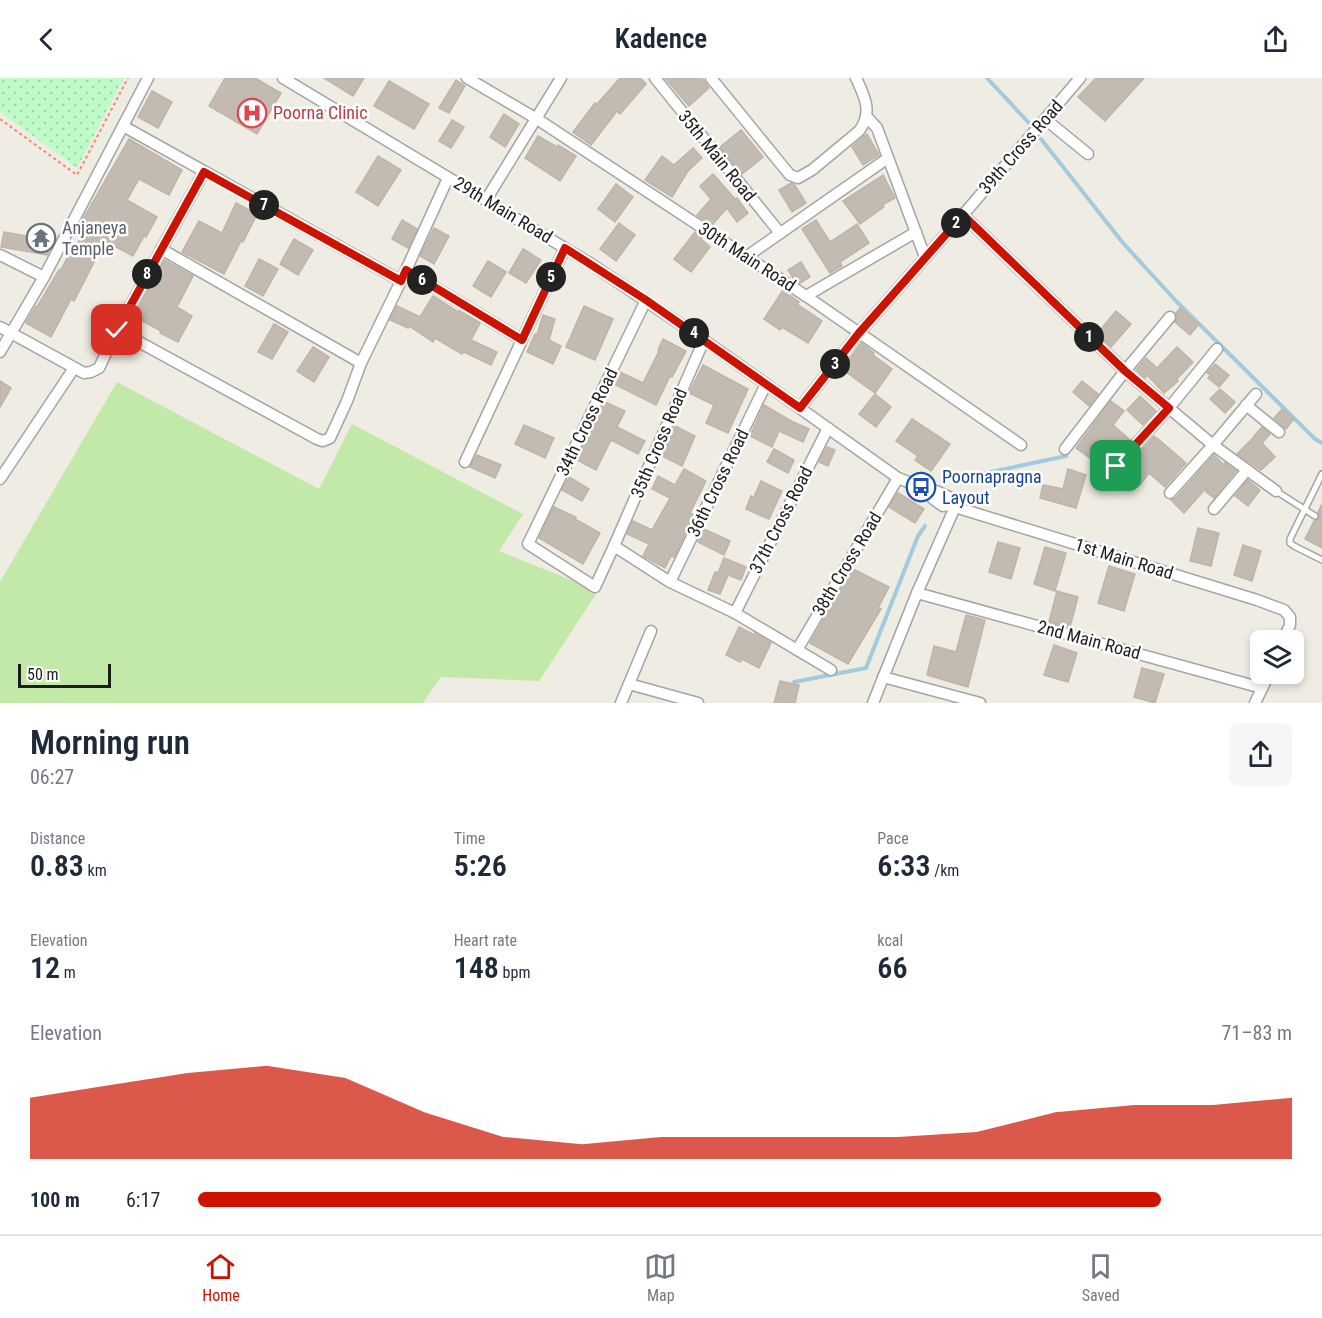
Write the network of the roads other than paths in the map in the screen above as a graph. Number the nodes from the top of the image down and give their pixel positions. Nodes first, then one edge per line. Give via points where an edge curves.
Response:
1 (148, 78) edge
2 (283, 78) edge
3 (467, 78) edge
4 (561, 78) edge
5 (655, 78) edge
6 (711, 78) edge
7 (856, 78) edge
8 (1080, 78) edge
9 (866, 116) junction
10 (537, 119) junction
11 (1045, 119) junction
12 (123, 126) junction
13 (1088, 154) dead end
14 (888, 158) junction
15 (204, 172) junction
16 (448, 178) junction
17 (486, 200) junction
18 (963, 215) junction
19 (916, 232) junction
20 (780, 234) junction
21 (565, 248) junction
22 (161, 249) junction
23 (928, 254) junction
24 (0, 255) edge
25 (746, 257) junction
26 (403, 276) junction
27 (44, 277) junction
28 (806, 296) junction
29 (646, 300) junction
30 (1170, 317) dead end
31 (0, 327) edge
32 (117, 330) junction
33 (12, 333) junction
34 (859, 333) junction
35 (522, 340) junction
36 (704, 340) junction
37 (1217, 350) dead end
38 (0, 352) edge
39 (361, 363) junction
40 (74, 368) junction
41 (1125, 371) junction
42 (766, 384) junction
43 (1256, 394) dead end
44 (1246, 405) junction
45 (800, 408) junction
46 (1169, 408) junction
47 (828, 428) junction
48 (1279, 432) dead end
49 (1021, 445) dead end
50 (1213, 445) junction
51 (1065, 449) dead end
52 (465, 462) dead end
53 (1116, 466) dead end
54 (1247, 470) junction
55 (1322, 474) edge
56 (898, 478) junction
57 (0, 479) edge
58 (1276, 490) joint
59 (930, 492) joint
60 (1170, 493) dead end
61 (953, 506) junction
62 (1214, 509) dead end
63 (1303, 509) junction
64 (1315, 516) dead end
65 (528, 544) joint
66 (614, 546) junction
67 (1322, 560) edge
68 (670, 582) junction
69 (917, 593) junction
70 (735, 613) junction
71 (1288, 630) edge
72 (651, 631) dead end
73 (796, 650) junction
74 (831, 670) dead end
75 (883, 677) junction
76 (629, 684) junction
77 (1264, 684) edge
78 (1262, 688) junction
79 (621, 703) edge
80 (698, 703) edge
81 (873, 703) edge
82 (980, 703) edge
83 (1255, 703) edge

1 - 12 street
2 - 16 street, 29th Main Road
3 - 10 street, 30th Main Road
4 - 10 street
5 - 20 street, 35th Main Road
6 - 9 street via 790,175 798,178 859,131
7 - 9 street
8 - 11 street, 39th Cross Road
9 - 14 street via 876,128
10 - 17 street
10 - 25 street, 30th Main Road
11 - 13 street
11 - 18 street, 39th Cross Road
12 - 15 street
12 - 27 street
14 - 19 street
14 - 20 street
15 - 22 street
15 - 26 street
16 - 17 street, 29th Main Road
16 - 26 street
17 - 21 street, 29th Main Road
18 - 23 street, 39th Cross Road
18 - 41 street
19 - 23 street
19 - 28 street
20 - 25 street
21 - 29 street, 29th Main Road
21 - 35 street
22 - 32 street
22 - 39 street
23 - 34 street, 39th Cross Road
24 - 27 street
25 - 28 street, 30th Main Road
26 - 35 street
26 - 39 street
27 - 33 street
28 - 34 street, 30th Main Road
29 - 36 street, 29th Main Road
29 - 65 street, 34th Cross Road
30 - 41 street
31 - 33 street
32 - 39 street via 323,441 330,438
32 - 40 street via 99,368 84,373
33 - 38 street
33 - 40 street
34 - 45 street, 39th Cross Road
34 - 49 street, 30th Main Road
35 - 52 street
36 - 42 street, 29th Main Road
36 - 66 street, 35th Cross Road
37 - 46 street
40 - 57 street
41 - 46 street
41 - 51 street
42 - 45 street, 29th Main Road
42 - 68 street, 36th Cross Road
43 - 44 street
44 - 48 street
44 - 50 street
45 - 47 street, 29th Main Road
46 - 50 street
46 - 53 street
47 - 56 street, 29th Main Road
47 - 70 street, 37th Cross Road
50 - 54 street
50 - 60 street
54 - 58 street
54 - 62 street
55 - 63 lane
56 - 59 street, 29th Main Road
56 - 73 street, 38th Cross Road
58 - 63 lane
59 - 61 street, 1st Main Road via 949,497
61 - 69 street
61 - 71 street, 1st Main Road via 1284,610 1290,617
63 - 64 lane
63 - 67 lane via 1290,543
65 - 66 street, 35th Cross Road via 595,587
66 - 68 street
68 - 70 street
69 - 75 street
69 - 78 street, 2nd Main Road
70 - 73 street
72 - 76 street
73 - 74 street
75 - 81 street
75 - 82 street
76 - 79 street
76 - 80 street
77 - 78 street
78 - 83 street

